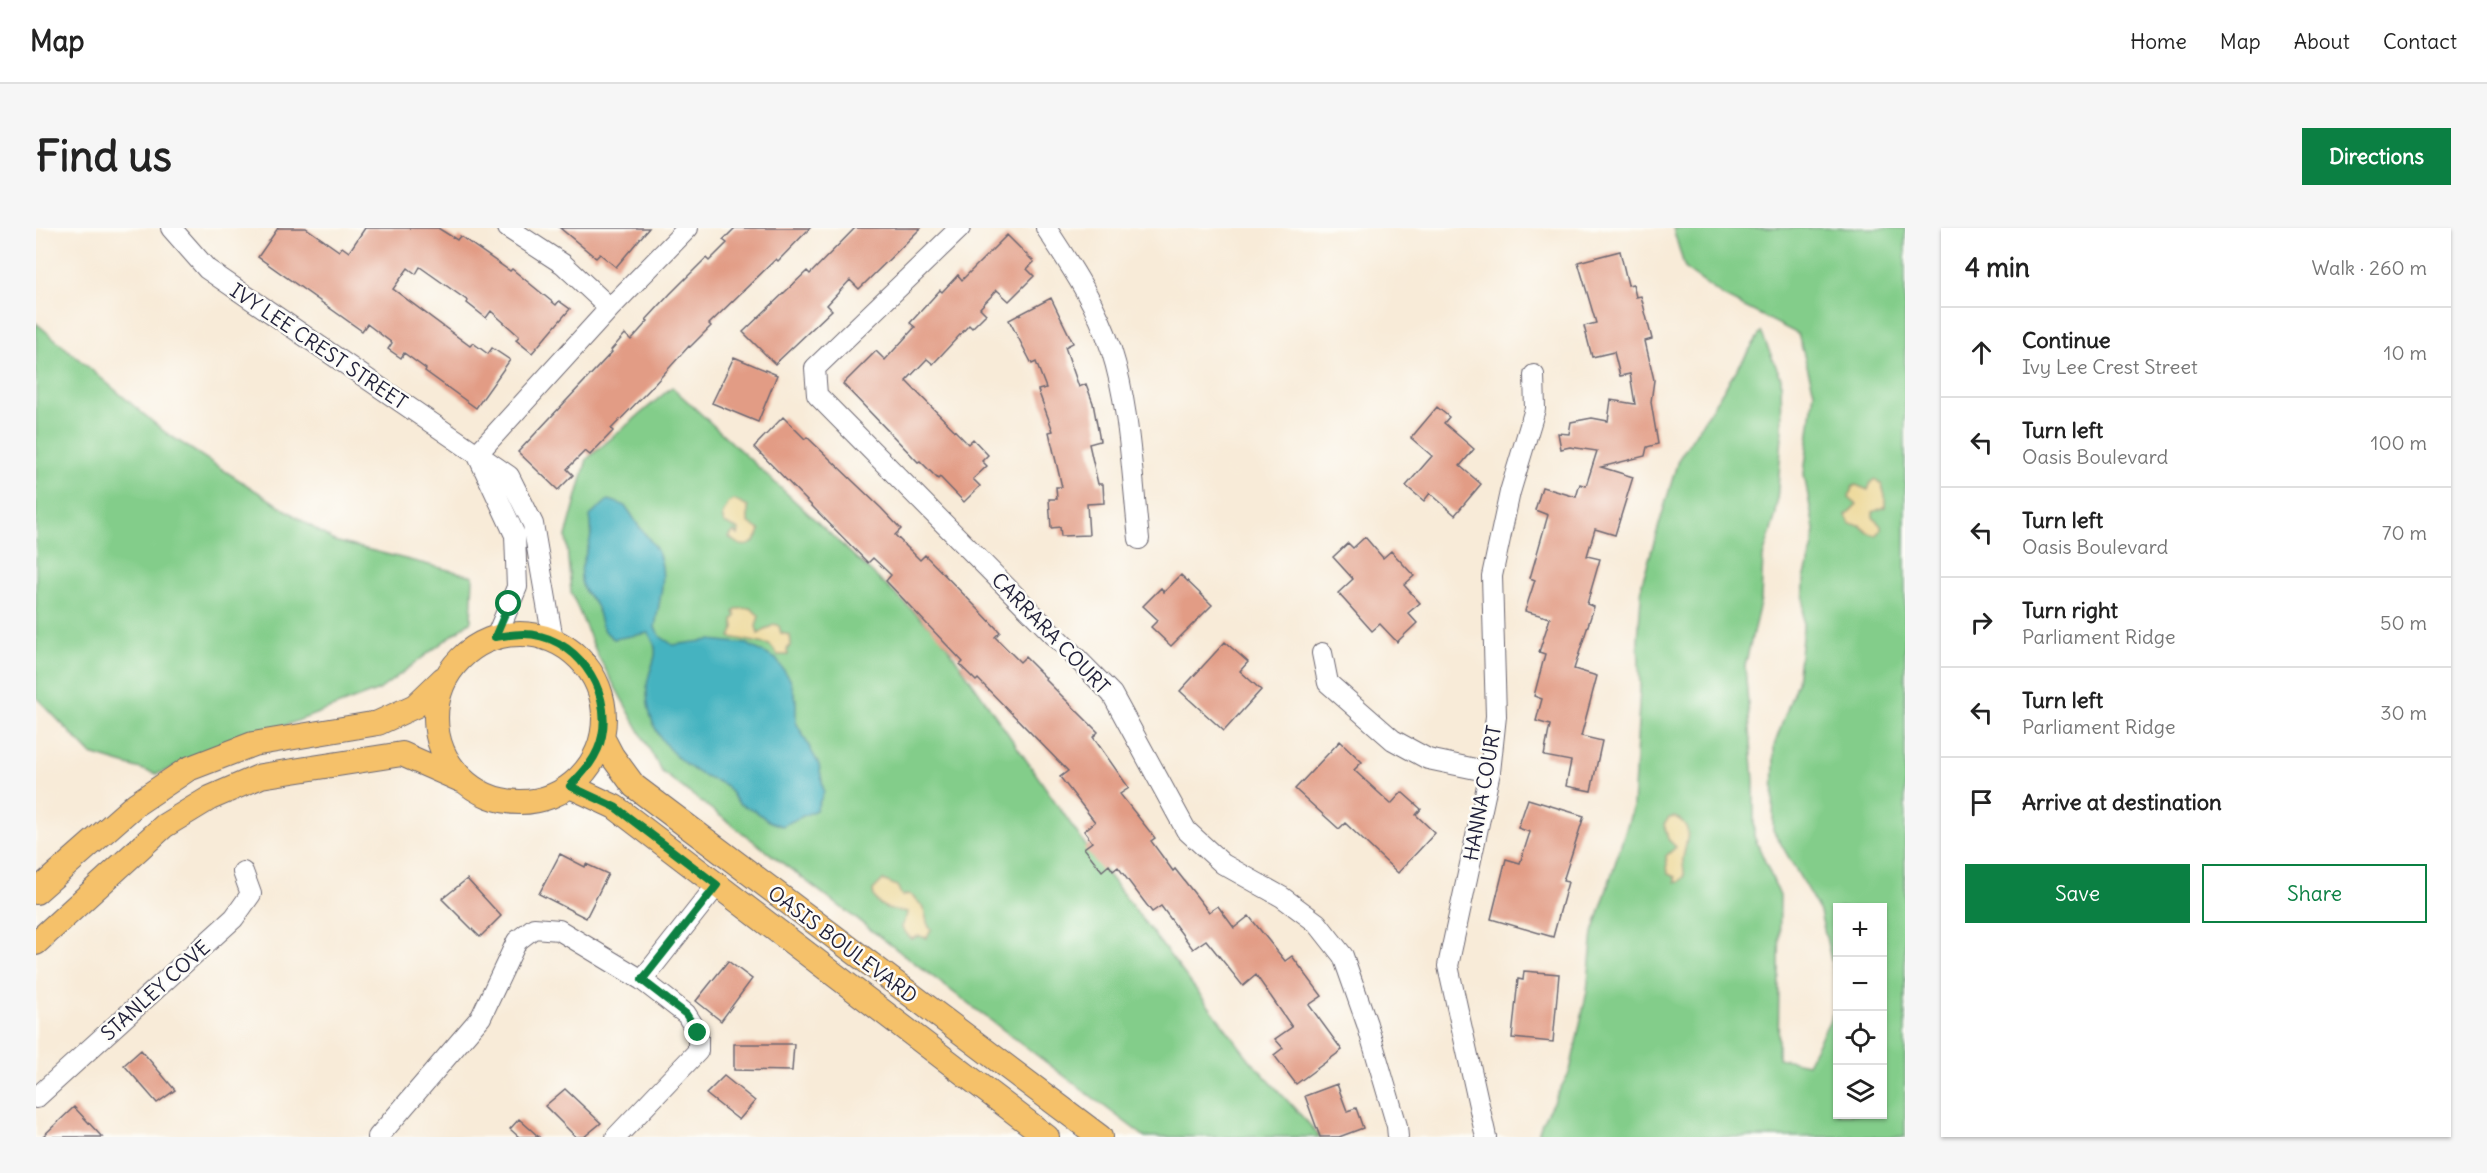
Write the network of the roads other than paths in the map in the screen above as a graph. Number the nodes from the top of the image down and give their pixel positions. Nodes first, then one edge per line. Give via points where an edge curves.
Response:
1 (171, 228) edge
2 (508, 228) edge
3 (688, 228) edge
4 (960, 228) edge
5 (1046, 228) edge
6 (610, 308) junction
7 (1534, 375) dead end
8 (477, 454) junction
9 (1138, 539) dead end
10 (495, 637) junction
11 (553, 640) junction
12 (1322, 653) dead end
13 (448, 673) junction
14 (602, 736) junction
15 (1490, 772) junction
16 (462, 780) junction
17 (570, 786) junction
18 (243, 872) dead end
19 (717, 885) junction
20 (36, 892) edge
21 (36, 943) edge
22 (642, 980) junction
23 (38, 1092) edge
24 (378, 1137) edge
25 (616, 1137) edge
26 (1047, 1137) edge
27 (1100, 1137) edge
28 (1398, 1137) edge
29 (1486, 1137) edge

1 - 8 street, IVY LEE CREST STREET via 207,269
2 - 6 street via 563,264
3 - 6 street
4 - 28 street, CARRARA COURT via 815,368 817,395 1112,694 1186,830 1223,864 1282,897 1317,923 1343,956 1371,1036
5 - 9 street via 1078,276 1111,349 1126,418
6 - 8 street
7 - 15 street, HANNA COURT via 1535,409 1510,492 1492,576 1496,716
8 - 10 street via 515,535 517,587
8 - 11 street, IVY LEE CREST STREET via 509,476 532,524
10 - 11 main road via 524,633
10 - 13 main road via 461,657
11 - 14 main road via 577,656 595,679 604,707
12 - 15 street via 1328,683 1393,740 1428,759
13 - 16 main road via 437,700 436,729 444,757
13 - 20 main road via 415,706 378,723 253,744 188,769 136,804
14 - 17 main road via 590,764
14 - 27 main road, OASIS BOULEVARD via 634,786
15 - 29 street, HANNA COURT via 1448,966
16 - 17 main road via 486,796 515,803 544,799
16 - 21 main road via 402,754 261,776 210,798 164,826
17 - 19 main road, OASIS BOULEVARD via 615,807
18 - 23 street, STANLEY COVE via 251,894 234,918
19 - 22 street
19 - 26 main road, OASIS BOULEVARD
22 - 24 street via 559,930 534,928 518,940 481,1017
22 - 25 street via 686,1014 698,1033 698,1051

